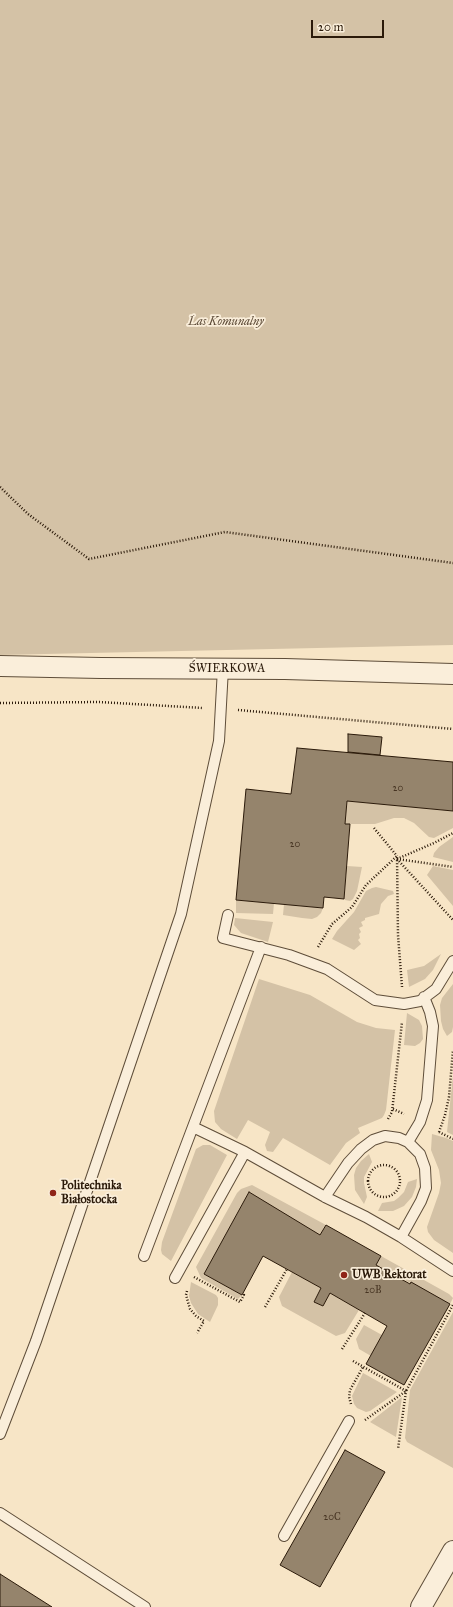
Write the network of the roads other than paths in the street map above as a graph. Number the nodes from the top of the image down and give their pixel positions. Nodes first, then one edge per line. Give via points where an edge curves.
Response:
1 (0, 666) edge
2 (223, 668) junction
3 (453, 674) edge
4 (228, 915) dead end
5 (261, 947) junction
6 (453, 961) edge
7 (424, 998) junction
8 (193, 1127) junction
9 (408, 1142) junction
10 (245, 1152) junction
11 (326, 1197) junction
12 (401, 1237) junction
13 (144, 1256) dead end
14 (453, 1271) edge
15 (175, 1278) dead end
16 (349, 1421) dead end
17 (0, 1434) edge
18 (0, 1513) edge
19 (284, 1536) dead end
20 (453, 1551) edge
21 (146, 1607) edge
22 (421, 1607) edge

1 - 2 street, ŚWIERKOWA
2 - 3 street, ŚWIERKOWA
2 - 17 lane via 219,741 181,914 36,1341
4 - 5 lane via 223,938
5 - 7 lane via 327,969 375,1000 404,1004
5 - 8 lane
6 - 7 lane via 436,989
7 - 9 lane via 432,1026 426,1100 420,1122
8 - 10 lane
8 - 13 lane
9 - 11 lane via 385,1136 373,1140 348,1163
9 - 12 lane via 420,1154 425,1168 426,1188
10 - 11 lane
10 - 15 lane
11 - 12 lane
12 - 14 lane
16 - 19 lane
18 - 21 lane
20 - 22 street

